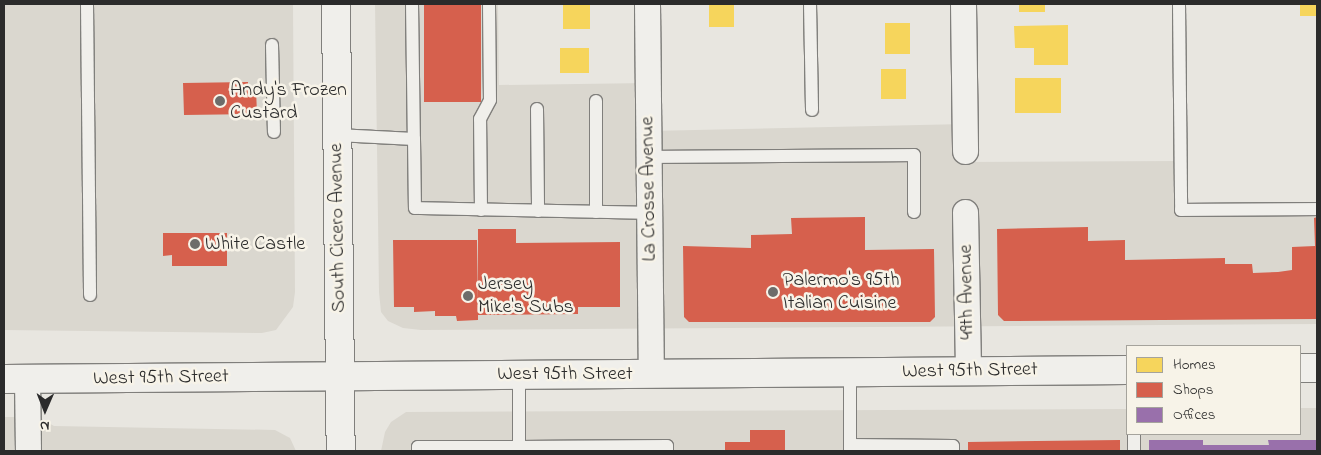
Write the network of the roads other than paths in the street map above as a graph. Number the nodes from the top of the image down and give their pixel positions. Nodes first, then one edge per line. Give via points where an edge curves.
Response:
1 (87, 4) edge
2 (336, 4) edge
3 (412, 4) edge
4 (489, 4) edge
5 (647, 4) edge
6 (810, 4) edge
7 (963, 4) edge
8 (1179, 4) edge
9 (272, 45) dead end
10 (596, 101) dead end
11 (537, 109) dead end
12 (812, 110) dead end
13 (274, 132) dead end
14 (337, 136) junction
15 (414, 138) junction
16 (965, 151) dead end
17 (649, 157) junction
18 (1317, 209) edge
19 (481, 210) junction
20 (538, 211) junction
21 (596, 212) junction
22 (914, 212) dead end
23 (965, 212) dead end
24 (649, 213) junction
25 (90, 295) dead end
26 (1301, 368) edge
27 (1317, 368) edge
28 (1126, 370) edge
29 (968, 371) junction
30 (850, 372) junction
31 (519, 374) junction
32 (651, 374) junction
33 (340, 376) junction
34 (16, 379) edge
35 (1134, 435) edge
36 (519, 447) junction
37 (850, 448) edge
38 (953, 449) edge
39 (28, 451) edge
40 (341, 451) edge
41 (418, 451) edge
42 (667, 451) edge
43 (1134, 451) edge

1 - 25 lane
2 - 14 main road, South Cicero Avenue
3 - 15 lane
4 - 19 lane via 490,100 480,119
5 - 17 street, La Crosse Avenue
6 - 12 lane
7 - 16 street
8 - 18 lane via 1181,210
9 - 13 lane
10 - 21 lane
11 - 20 lane
14 - 15 lane
14 - 33 main road, South Cicero Avenue
15 - 19 lane via 415,208
17 - 22 lane via 914,155
17 - 24 street, La Crosse Avenue
19 - 20 lane
20 - 21 lane
21 - 24 lane
23 - 29 street, 49th Avenue
24 - 32 street, La Crosse Avenue
26 - 27 main road
28 - 29 main road, West 95th Street
29 - 30 main road, West 95th Street
30 - 32 main road, West 95th Street
30 - 37 lane
31 - 32 main road, West 95th Street
31 - 33 main road, West 95th Street
31 - 36 lane
33 - 34 main road, West 95th Street
33 - 40 main road, South Cicero Avenue
34 - 39 street
35 - 43 lane
36 - 41 lane via 418,447
36 - 42 lane via 667,446
37 - 38 lane

